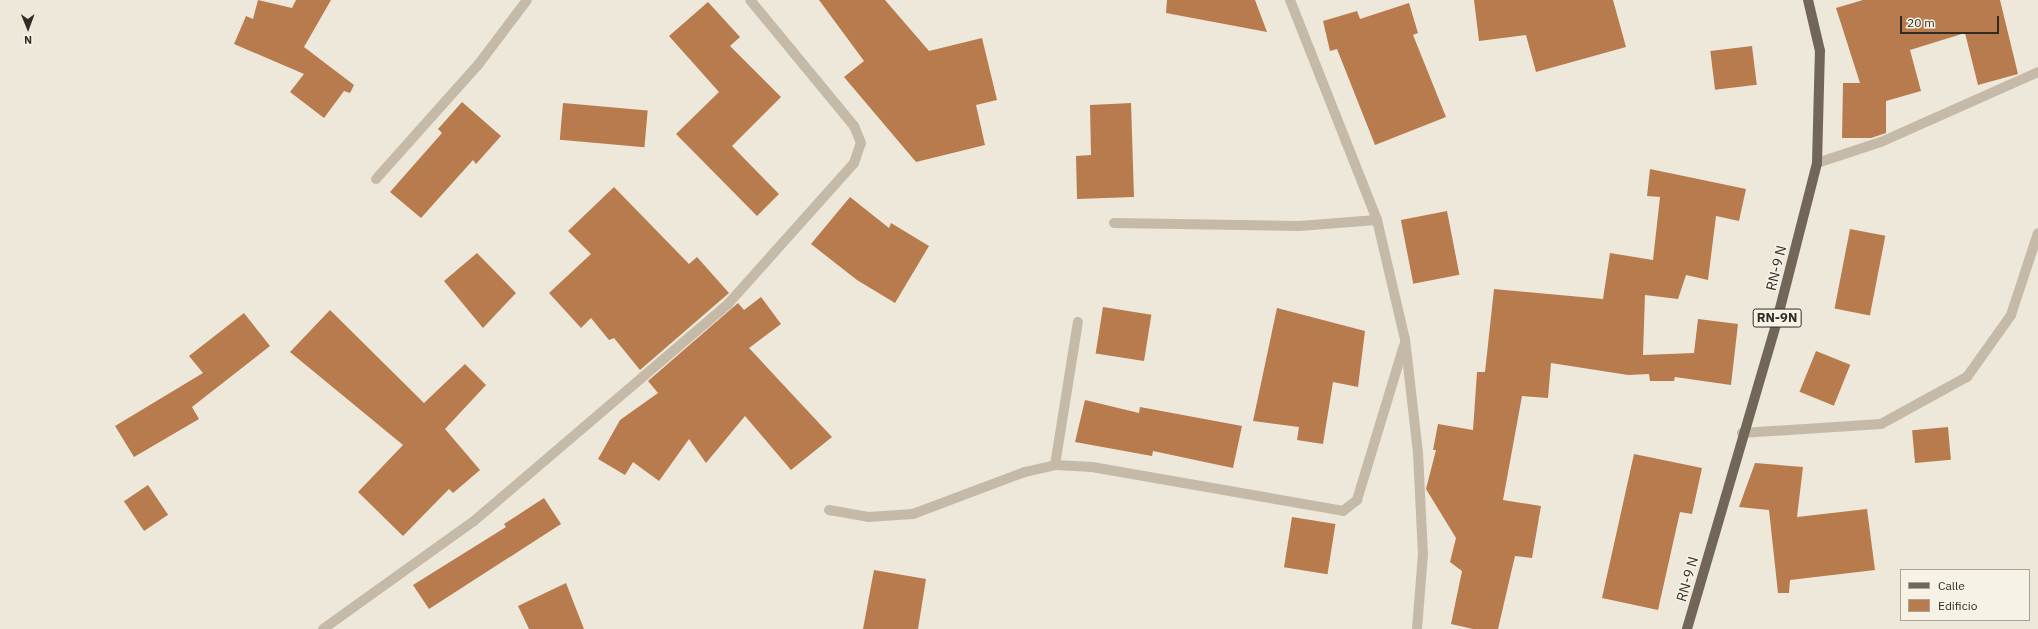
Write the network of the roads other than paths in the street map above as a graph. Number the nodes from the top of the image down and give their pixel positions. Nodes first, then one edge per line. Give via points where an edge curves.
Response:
1 (527, 0) edge
2 (750, 0) edge
3 (1290, 0) edge
4 (1808, 0) edge
5 (2038, 72) edge
6 (1817, 163) junction
7 (376, 179) dead end
8 (1378, 220) junction
9 (1114, 223) dead end
10 (2038, 234) edge
11 (1078, 322) dead end
12 (1405, 340) junction
13 (1742, 433) junction
14 (1055, 465) junction
15 (829, 510) dead end
16 (323, 629) edge
17 (1417, 629) edge
18 (1687, 629) edge

1 - 7 street via 478,65
2 - 16 street via 854,126 861,143 854,163 728,304 474,521
3 - 8 street
4 - 6 main road, RN-9 N / RN-9N via 1820,51
5 - 6 street via 1881,142
6 - 13 main road, RN-9 N / RN-9N via 1776,324
8 - 9 street via 1291,226
8 - 12 street
10 - 13 street via 2011,315 1967,377 1881,424
11 - 14 street
12 - 14 street via 1357,500 1343,511 1092,467
12 - 17 street via 1418,453 1422,546
13 - 18 main road, RN-9 N / RN-9N
14 - 15 street via 1025,472 913,514 868,517

